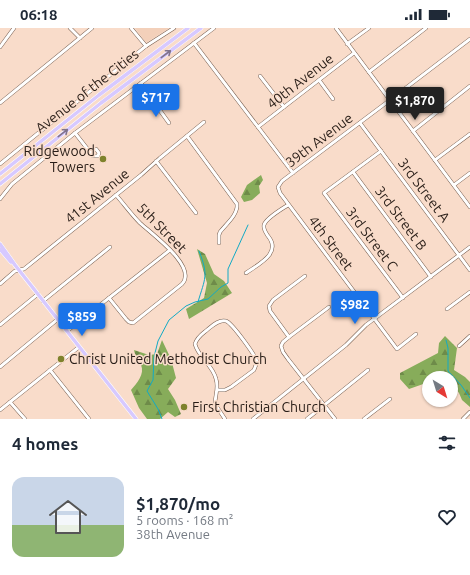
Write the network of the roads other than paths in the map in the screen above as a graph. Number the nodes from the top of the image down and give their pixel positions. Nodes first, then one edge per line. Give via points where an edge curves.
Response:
1 (14, 28) edge
2 (70, 28) edge
3 (92, 28) edge
4 (132, 28) edge
5 (174, 28) edge
6 (188, 28) edge
7 (201, 28) edge
8 (214, 28) edge
9 (336, 28) edge
10 (369, 28) edge
11 (426, 28) edge
12 (80, 38) junction
13 (470, 39) edge
14 (194, 43) junction
15 (347, 44) junction
16 (146, 46) junction
17 (0, 47) edge
18 (354, 53) junction
19 (369, 72) junction
20 (260, 76) dead end
21 (319, 80) junction
22 (140, 84) junction
23 (470, 86) edge
24 (333, 99) dead end
25 (390, 100) junction
26 (0, 103) edge
27 (284, 107) junction
28 (169, 122) dead end
29 (204, 122) dead end
30 (360, 123) junction
31 (258, 127) junction
32 (413, 130) junction
33 (75, 133) junction
34 (470, 134) edge
35 (186, 136) junction
36 (381, 151) junction
37 (92, 153) dead end
38 (435, 160) junction
39 (156, 161) junction
40 (28, 162) junction
41 (0, 164) edge
42 (353, 172) junction
43 (0, 173) edge
44 (293, 173) junction
45 (470, 173) edge
46 (0, 184) edge
47 (454, 185) junction
48 (0, 187) edge
49 (278, 187) joint
50 (116, 195) junction
51 (0, 199) edge
52 (288, 205) junction
53 (470, 207) edge
54 (196, 213) dead end
55 (219, 243) dead end
56 (0, 244) edge
57 (110, 247) dead end
58 (470, 247) edge
59 (0, 249) edge
60 (170, 250) junction
61 (459, 255) junction
62 (15, 265) junction
63 (19, 270) junction
64 (470, 270) edge
65 (246, 273) dead end
66 (305, 276) dead end
67 (431, 277) junction
68 (0, 284) edge
69 (470, 292) edge
70 (38, 294) junction
71 (109, 298) junction
72 (403, 298) junction
73 (43, 301) junction
74 (329, 308) dead end
75 (448, 309) dead end
76 (58, 319) junction
77 (374, 319) junction
78 (0, 325) edge
79 (67, 331) junction
80 (416, 334) dead end
81 (470, 336) edge
82 (289, 337) junction
83 (459, 346) dead end
84 (79, 347) junction
85 (0, 367) edge
86 (50, 370) junction
87 (368, 370) dead end
88 (304, 379) junction
89 (217, 390) junction
90 (390, 399) dead end
91 (10, 402) junction
92 (324, 405) junction
93 (0, 410) edge
94 (470, 412) edge
95 (25, 419) edge
96 (89, 419) edge
97 (136, 419) edge
98 (225, 419) edge
99 (253, 419) edge
100 (307, 419) edge
101 (335, 419) edge
102 (364, 419) edge
103 (463, 419) edge

1 - 17 street
2 - 12 street
3 - 12 street
4 - 16 street
5 - 16 street, Avenue of the Cities
6 - 43 main road, Avenue of the Cities
40 -> 7 main road, Avenue of the Cities
8 - 14 street, Avenue of the Cities
9 - 15 street
10 - 15 street
11 - 19 street
12 - 26 street
13 - 25 street, 39th Avenue
14 - 22 street, Avenue of the Cities
14 - 31 street
15 - 18 street
16 - 41 street, Avenue of the Cities
18 - 19 street
18 - 21 street, 40th Avenue
19 - 25 street
20 - 27 street
21 - 24 street
21 - 27 street, 40th Avenue
22 - 28 street
22 - 33 street, Avenue of the Cities
23 - 32 street
25 - 30 street, 39th Avenue
25 - 32 street
27 - 31 street, 40th Avenue
29 - 35 street, 41st Avenue
30 - 36 street, 3rd Street A
30 - 44 street, 39th Avenue
31 - 44 street
32 - 38 street
33 - 37 street
33 - 51 street, Avenue of the Cities via 12,184
34 - 38 street
35 - 39 street, 41st Avenue
35 - 55 street via 238,204 237,211 219,233
36 - 42 street
36 - 61 street, 3rd Street A
38 - 47 street
39 - 50 street, 41st Avenue
39 - 54 street
40 - 46 main road, Avenue of the Cities
40 - 48 main road
42 - 67 street, 3rd Street B
42 - 72 street, 3rd Street C via 324,193
44 - 49 street, 39th Avenue
45 - 47 street
47 - 53 street
49 - 52 street, 4th Street
50 - 60 street, 5th Street via 137,220
50 - 63 street, 41st Avenue via 24,269
52 - 65 street via 264,225 264,231 272,242 271,253
52 - 77 street, 4th Street
56 - 62 main road
57 - 73 street
58 - 61 street
59 - 62 main road
60 - 71 street
60 - 71 street, 5th Street via 182,264 185,280 136,321 131,323 126,319
61 - 64 street, 3rd Street A
61 - 67 street
62 - 63 main road
63 - 68 street, 41st Avenue
63 - 70 main road
66 - 82 street via 272,300 269,307
67 - 72 street
69 - 75 street
70 - 73 main road
70 - 78 street
71 - 79 street
72 - 77 street
73 - 76 main road
74 - 82 street
76 - 79 main road
76 - 85 street
77 - 80 street, 4th Street via 397,349
77 - 88 street
79 - 84 main road
81 - 83 street
82 - 88 street via 281,346 283,352
84 - 86 street
84 - 97 main road
86 - 91 street
86 - 96 street
87 - 92 street
88 - 92 street
88 - 99 street
89 - 89 street via 215,375 195,344 197,338 220,321 226,321 254,354 257,362 254,370 231,387
89 - 98 street via 216,406
90 - 102 street
91 - 93 street
91 - 95 street
92 - 100 street
92 - 101 street
94 - 103 street

